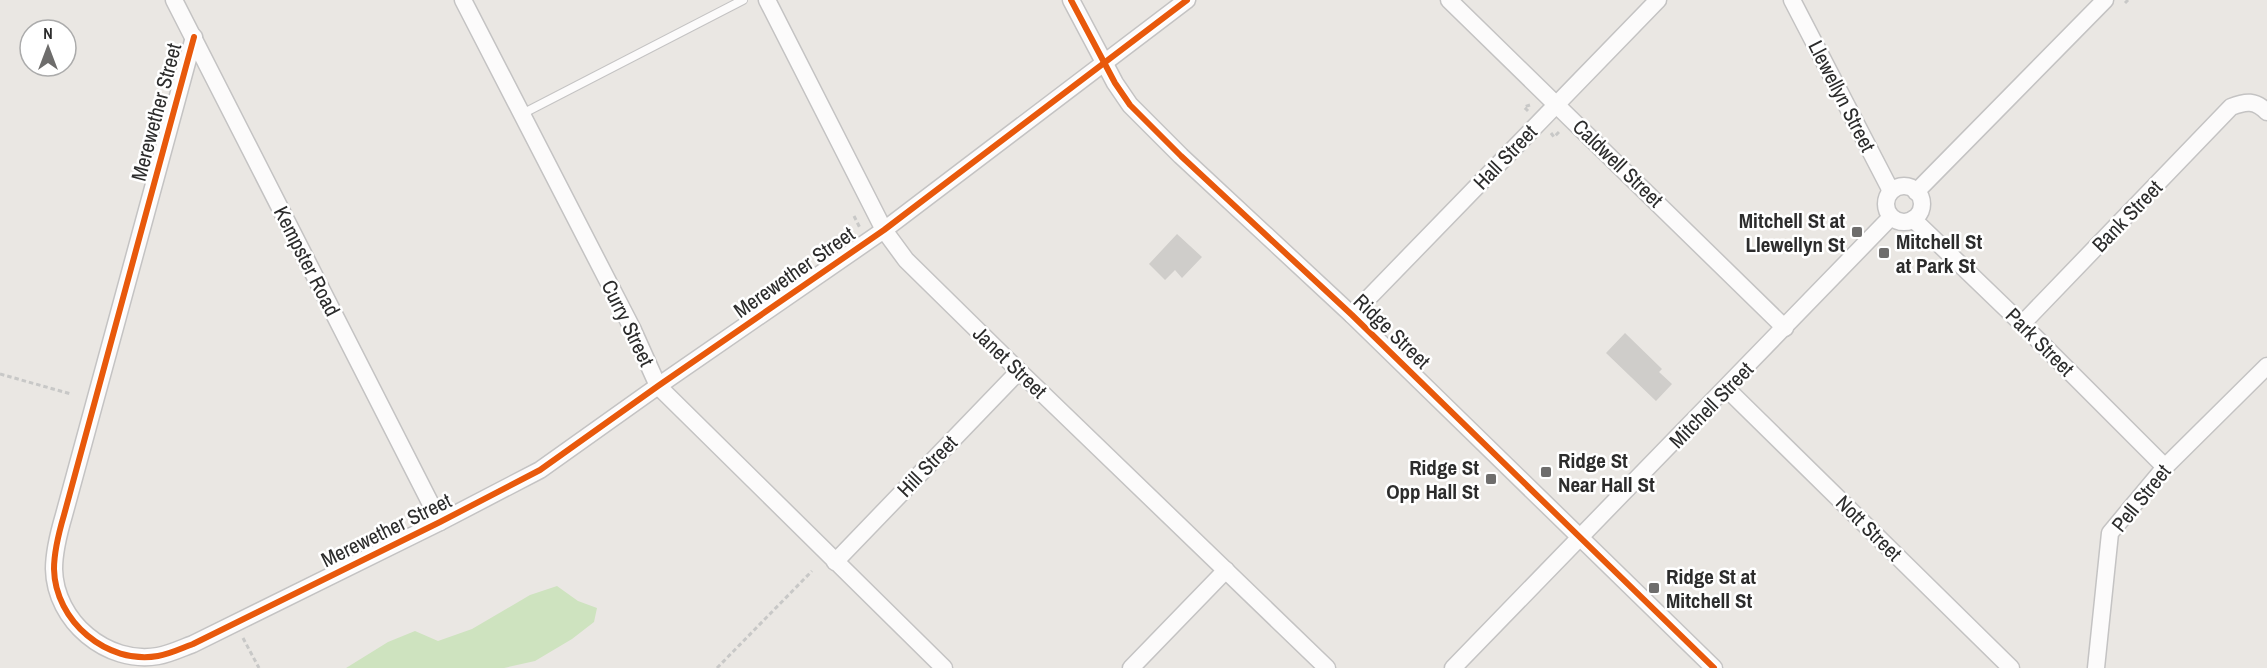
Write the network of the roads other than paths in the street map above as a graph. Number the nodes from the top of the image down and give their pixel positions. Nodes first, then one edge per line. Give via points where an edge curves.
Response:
1 (174, 0) edge
2 (463, 0) edge
3 (742, 0) edge
4 (767, 0) edge
5 (1071, 0) edge
6 (1187, 0) edge
7 (1449, 0) edge
8 (1658, 0) edge
9 (1792, 0) edge
10 (2105, 0) edge
11 (194, 37) junction
12 (1103, 62) junction
13 (1557, 103) junction
14 (2267, 112) edge
15 (522, 114) junction
16 (1891, 191) junction
17 (1916, 192) junction
18 (1891, 217) junction
19 (1913, 219) junction
20 (884, 230) junction
21 (1352, 315) junction
22 (2022, 324) junction
23 (1785, 328) junction
24 (2267, 366) edge
25 (1019, 371) junction
26 (658, 386) junction
27 (1727, 389) junction
28 (2165, 467) junction
29 (440, 522) junction
30 (1580, 538) junction
31 (835, 561) junction
32 (1226, 570) junction
33 (944, 668) edge
34 (1131, 668) edge
35 (1328, 668) edge
36 (1453, 668) edge
37 (1714, 668) edge
38 (2011, 668) edge
39 (2096, 668) edge

1 - 11 street, Kempster Road
2 - 15 street, Curry Street
3 - 15 lane
4 - 20 street, Janet Street
5 - 12 street, Ridge Street
6 - 12 street, Merewether Street
7 - 13 street, Caldwell Street
8 - 13 street, Hall Street
9 - 16 street, Llewellyn Street
10 - 17 street
11 - 29 street, Kempster Road
11 - 29 street, Merewether Street via 57,540 54,570 66,613 88,637 112,651 158,656 193,644
12 - 20 street, Merewether Street
12 - 21 street, Ridge Street via 1130,105
13 - 21 street, Hall Street
13 - 23 street, Caldwell Street
14 - 22 street, Bank Street via 2246,101 2232,107
15 - 26 street, Curry Street
16 - 17 street via 1906,187
16 - 18 street via 1886,207
17 - 19 street via 1922,203
18 - 19 street via 1904,222
18 - 23 street, Mitchell Street
19 - 22 street, Park Street
20 - 25 street, Janet Street via 906,260
20 - 26 street, Merewether Street
21 - 30 street, Ridge Street
22 - 28 street, Park Street
23 - 27 street, Mitchell Street
24 - 28 street, Pell Street
25 - 31 street, Hill Street
25 - 32 street, Janet Street
26 - 29 street, Merewether Street via 540,470
26 - 31 street, Curry Street
27 - 30 street, Mitchell Street
27 - 38 street, Nott Street
28 - 39 street, Pell Street via 2110,533
30 - 36 street, Mitchell Street
30 - 37 street, Ridge Street
31 - 33 street, Curry Street
32 - 34 street
32 - 35 street, Janet Street

